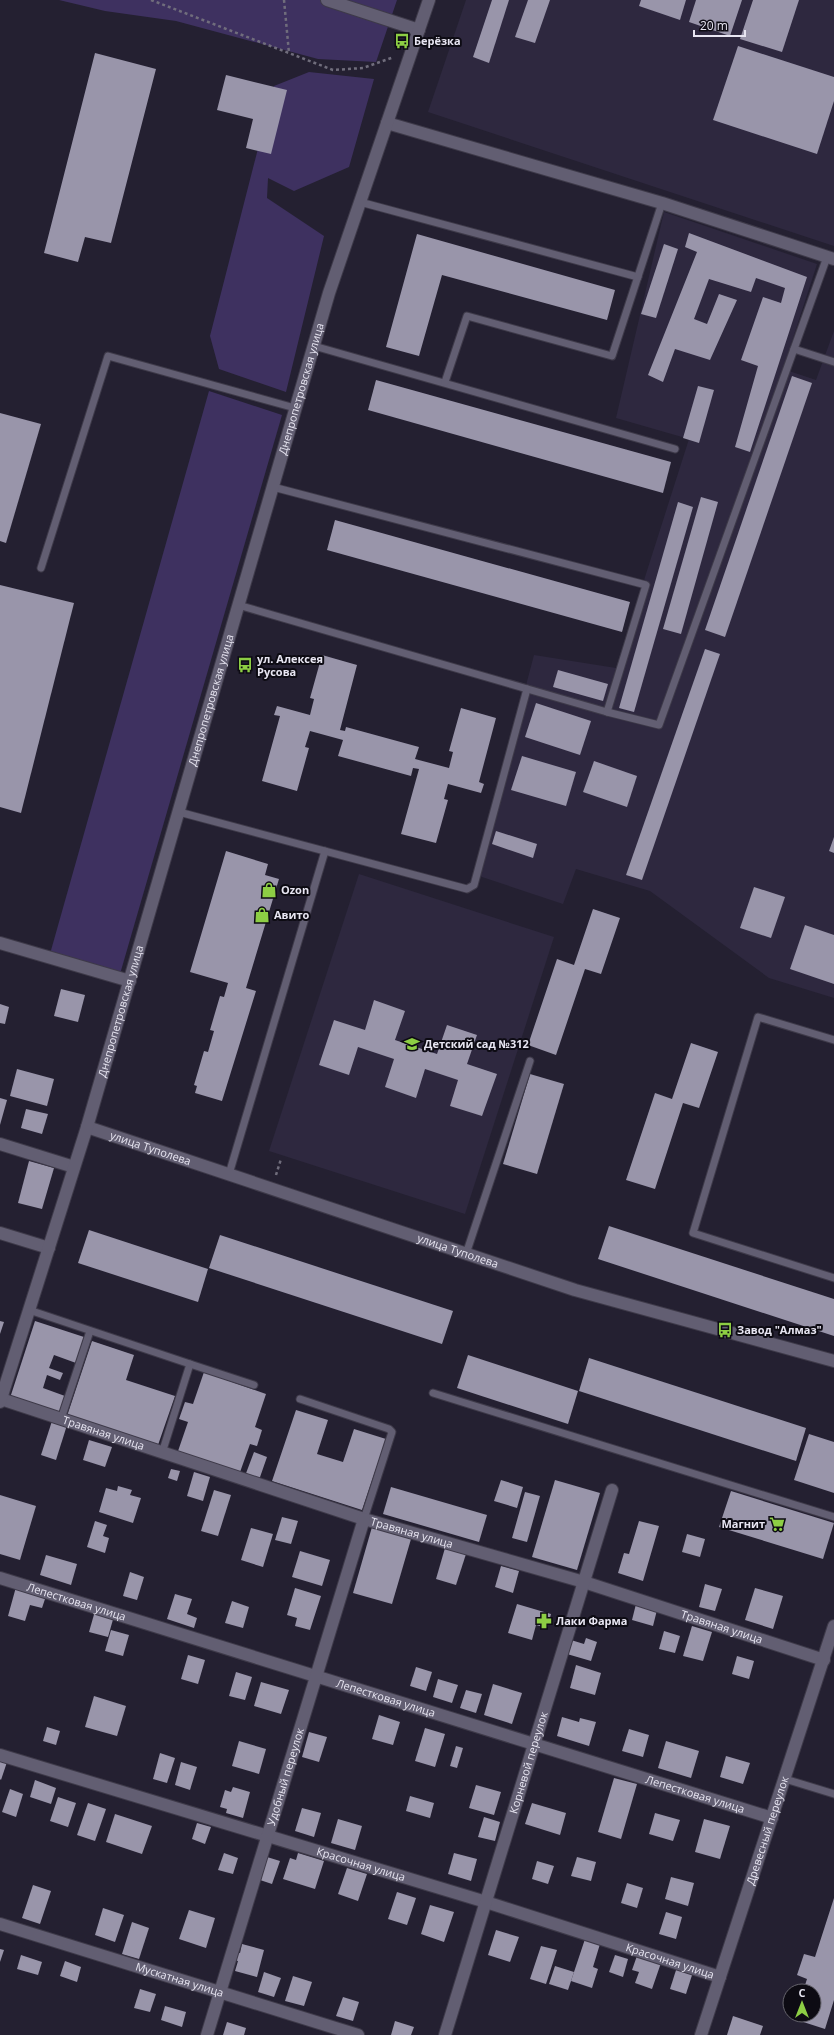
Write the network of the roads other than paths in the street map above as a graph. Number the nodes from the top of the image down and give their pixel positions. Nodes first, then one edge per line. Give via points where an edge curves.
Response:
1 (327, 0) edge
2 (429, 0) edge
3 (419, 30) junction
4 (387, 124) junction
5 (360, 202) junction
6 (662, 203) junction
7 (830, 258) edge
8 (638, 278) junction
9 (314, 346) junction
10 (794, 349) junction
11 (834, 362) edge
12 (445, 382) junction
13 (296, 408) junction
14 (675, 449) dead end
15 (273, 487) junction
16 (41, 568) dead end
17 (238, 605) junction
18 (527, 689) junction
19 (607, 712) junction
20 (179, 812) junction
21 (325, 851) junction
22 (0, 944) edge
23 (130, 981) junction
24 (834, 1040) edge
25 (530, 1061) dead end
26 (87, 1127) junction
27 (0, 1144) edge
28 (74, 1167) junction
29 (229, 1174) junction
30 (0, 1233) edge
31 (49, 1248) junction
32 (466, 1254) junction
33 (834, 1278) edge
34 (29, 1310) junction
35 (90, 1331) junction
36 (834, 1361) edge
37 (190, 1364) junction
38 (254, 1385) dead end
39 (433, 1393) dead end
40 (300, 1399) dead end
41 (0, 1401) edge
42 (61, 1419) junction
43 (162, 1452) junction
44 (612, 1490) dead end
45 (834, 1517) edge
46 (364, 1519) junction
47 (0, 1578) edge
48 (584, 1582) junction
49 (834, 1626) edge
50 (824, 1660) junction
51 (316, 1677) junction
52 (534, 1743) junction
53 (0, 1755) edge
54 (785, 1779) junction
55 (834, 1794) edge
56 (772, 1818) junction
57 (267, 1836) junction
58 (486, 1902) junction
59 (0, 1924) edge
60 (720, 1977) junction
61 (219, 1992) junction
62 (207, 2035) edge
63 (358, 2035) edge
64 (446, 2035) edge
65 (701, 2035) edge

1 - 3 street
2 - 3 street, Днепропетровская улица
3 - 4 street, Днепропетровская улица
4 - 5 street, Днепропетровская улица
4 - 6 street
5 - 8 lane
5 - 9 street, Днепропетровская улица
6 - 7 street
6 - 8 lane
7 - 10 lane
8 - 12 lane via 612,356 467,316
9 - 12 lane
9 - 13 street, Днепропетровская улица
10 - 11 lane
10 - 19 lane via 659,725
12 - 14 lane
13 - 15 street, Днепропетровская улица
13 - 16 lane via 108,356
15 - 17 street, Днепропетровская улица
15 - 19 lane via 646,585
17 - 18 lane
17 - 20 street, Днепропетровская улица
18 - 19 lane
18 - 21 lane via 474,886 467,890
20 - 21 lane
20 - 23 street, Днепропетровская улица
21 - 29 lane
22 - 23 street
23 - 26 street, Днепропетровская улица
24 - 33 lane via 758,1017 693,1233
25 - 32 lane
26 - 28 street, Днепропетровская улица
26 - 29 street, улица Туполева
27 - 28 street
28 - 31 street, Днепропетровская улица
29 - 32 street, улица Туполева
30 - 31 street
31 - 34 street, Днепропетровская улица
32 - 36 street, улица Туполева via 575,1290
34 - 35 lane
34 - 41 street, Днепропетровская улица
35 - 37 lane
35 - 42 lane
37 - 38 lane
37 - 43 lane
39 - 45 lane
40 - 46 lane via 392,1432
41 - 42 street, Травяная улица
42 - 43 street, Травяная улица
43 - 46 street, Травяная улица
44 - 48 street, Корневой переулок
46 - 48 street, Травяная улица
46 - 51 street, Удобный переулок
47 - 51 street, Лепестковая улица
48 - 50 street, Травяная улица
48 - 52 street, Корневой переулок
49 - 50 street, Древесный переулок
50 - 54 street, Древесный переулок
51 - 52 street, Лепестковая улица
51 - 57 street, Удобный переулок
52 - 56 street, Лепестковая улица
52 - 58 street, Корневой переулок
53 - 57 street, Красочная улица
54 - 55 lane
54 - 56 street, Древесный переулок
56 - 60 street, Древесный переулок
57 - 58 street, Красочная улица
57 - 61 street, Удобный переулок
58 - 60 street, Красочная улица
58 - 64 street, Корневой переулок
59 - 61 street, Мускатная улица
60 - 65 street, Древесный переулок
61 - 62 street, Удобный переулок
61 - 63 street, Мускатная улица

